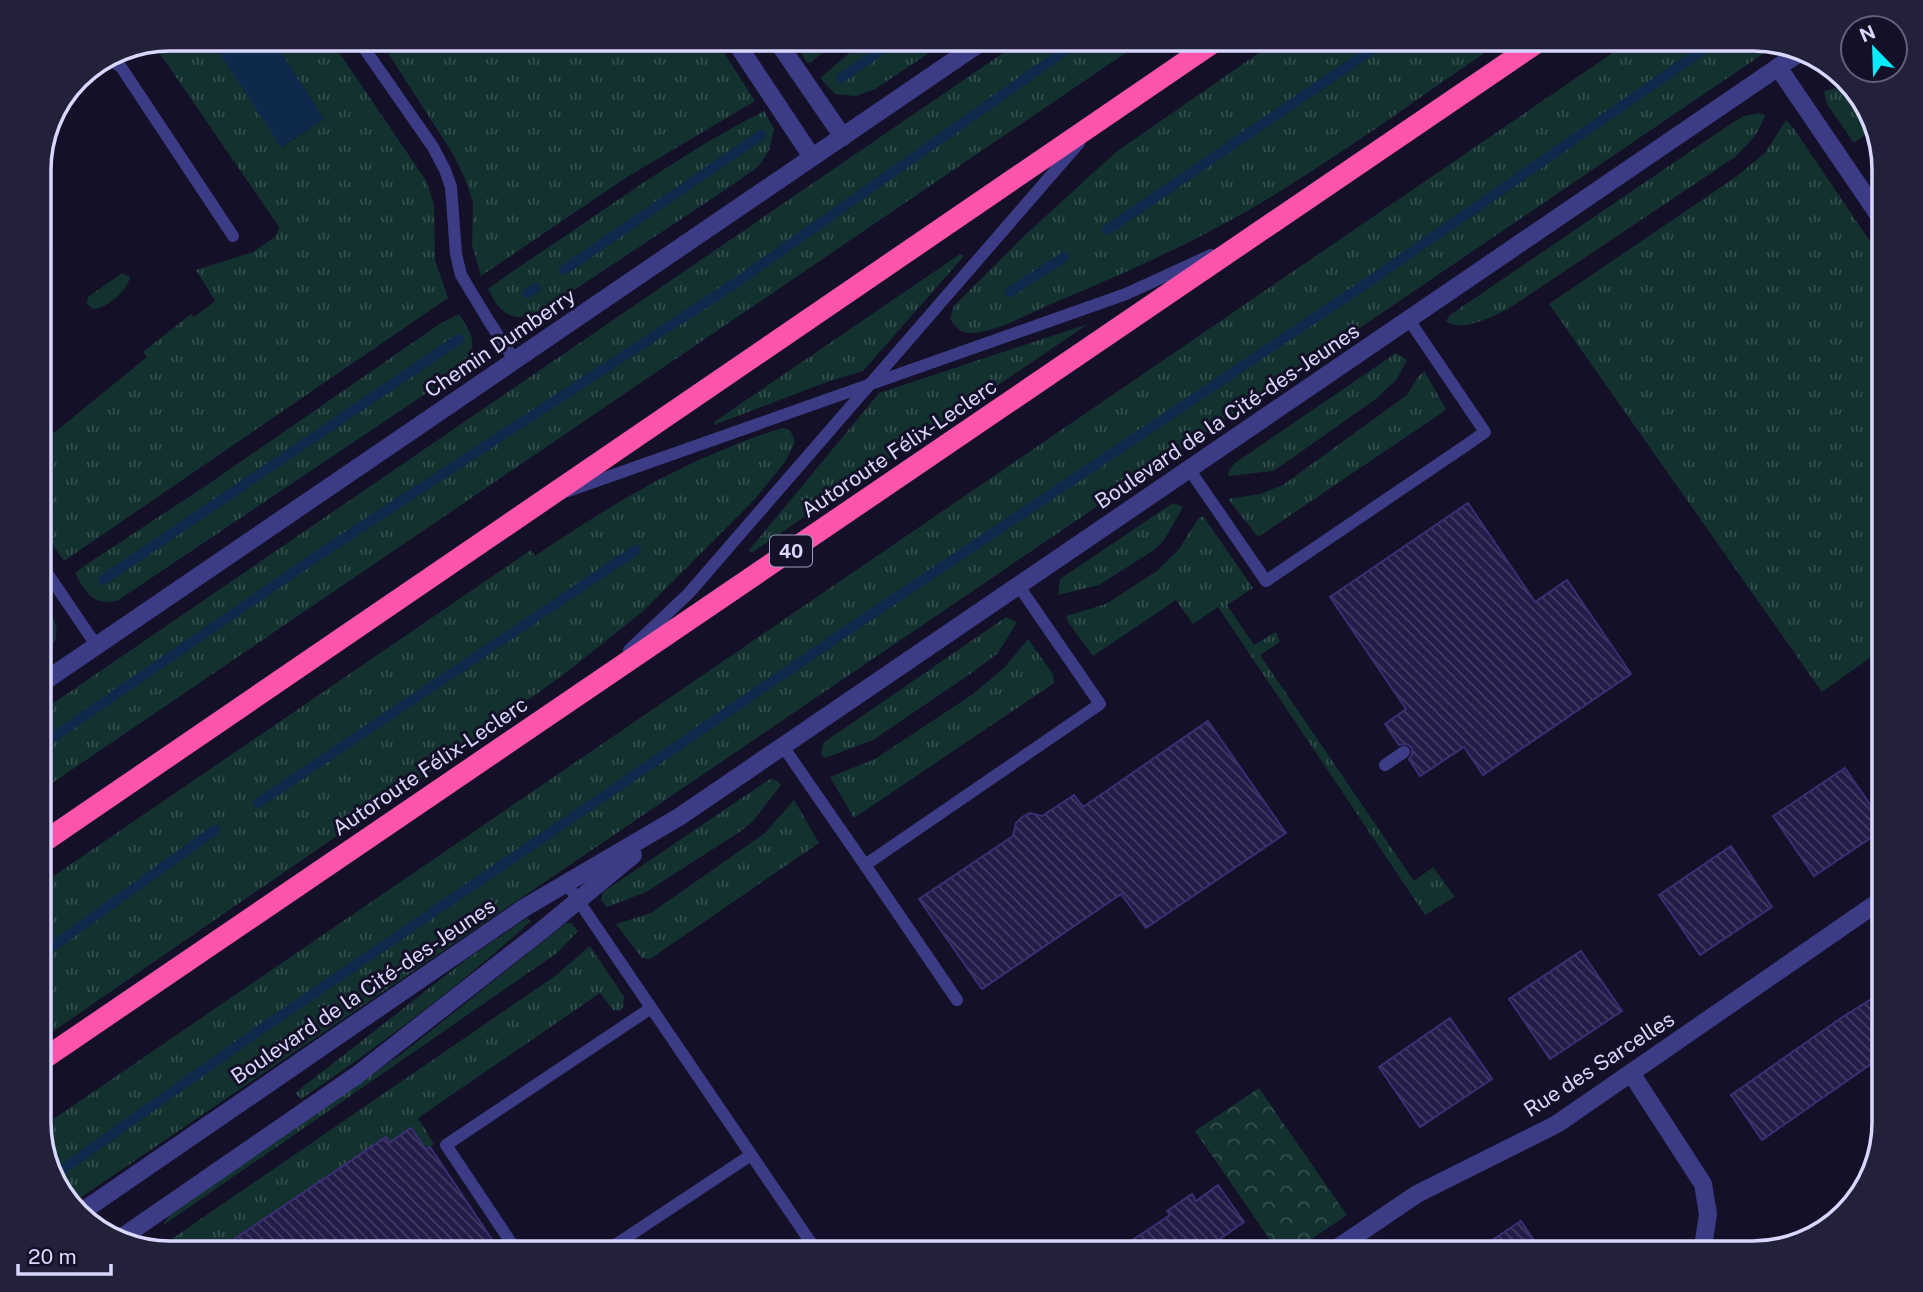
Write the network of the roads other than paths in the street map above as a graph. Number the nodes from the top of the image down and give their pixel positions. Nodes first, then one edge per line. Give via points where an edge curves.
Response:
1 (366, 51) edge
2 (742, 51) edge
3 (784, 51) edge
4 (968, 51) edge
5 (1201, 51) edge
6 (1525, 51) edge
7 (1791, 57) edge
8 (117, 64) edge
9 (1777, 67) junction
10 (1093, 127) junction
11 (843, 137) junction
12 (813, 157) junction
13 (1872, 204) edge
14 (1259, 233) junction
15 (233, 236) dead end
16 (1409, 320) junction
17 (515, 360) junction
18 (869, 385) junction
19 (1189, 469) junction
20 (548, 498) junction
21 (51, 579) edge
22 (1018, 585) junction
23 (96, 645) junction
24 (51, 677) edge
25 (592, 686) junction
26 (782, 745) junction
27 (1404, 752) dead end
28 (1385, 765) dead end
29 (679, 817) junction
30 (51, 837) edge
31 (865, 865) junction
32 (567, 884) junction
33 (577, 900) junction
34 (1872, 907) edge
35 (957, 1000) dead end
36 (651, 1008) junction
37 (51, 1054) edge
38 (1631, 1073) junction
39 (751, 1155) junction
40 (88, 1208) edge
41 (128, 1233) edge
42 (509, 1241) edge
43 (622, 1241) edge
44 (809, 1241) edge
45 (1349, 1241) edge
46 (1705, 1241) edge

1 - 17 lane via 446,170 461,275
2 - 12 street
3 - 11 street
4 - 11 street, Chemin Dumberry
5 - 10 highway
6 - 14 highway, Autoroute Félix-Leclerc / 40
7 - 9 street, Boulevard de la Cité-des-Jeunes
8 - 15 lane
9 - 13 street
9 - 16 street, Boulevard de la Cité-des-Jeunes
10 - 18 lane
10 - 20 highway
11 - 12 street, Chemin Dumberry
12 - 17 street, Chemin Dumberry
14 - 18 lane via 1126,294
14 - 25 highway, Autoroute Félix-Leclerc / 40
16 - 19 street, Boulevard de la Cité-des-Jeunes
16 - 19 lane via 1485,432 1454,454 1266,581
17 - 23 street, Chemin Dumberry
18 - 20 lane
18 - 25 lane via 689,593
19 - 22 street, Boulevard de la Cité-des-Jeunes
20 - 30 highway
21 - 23 lane
22 - 26 street, Boulevard de la Cité-des-Jeunes
22 - 31 lane via 1100,704
23 - 24 street, Chemin Dumberry
25 - 37 highway, Autoroute Félix-Leclerc / 40
26 - 29 street, Boulevard de la Cité-des-Jeunes
26 - 31 lane
27 - 28 lane
29 - 32 street, Boulevard de la Cité-des-Jeunes
29 - 33 street, Boulevard de la Cité-des-Jeunes
31 - 35 lane
32 - 33 lane
32 - 40 street, Boulevard de la Cité-des-Jeunes via 514,915
33 - 36 lane
33 - 41 street, Boulevard de la Cité-des-Jeunes via 357,1075
34 - 38 street, Rue des Sarcelles
36 - 39 lane
36 - 42 lane via 446,1144
38 - 45 street, Rue des Sarcelles via 1557,1124 1417,1194
38 - 46 street via 1703,1184 1708,1214
39 - 43 lane
39 - 44 lane

